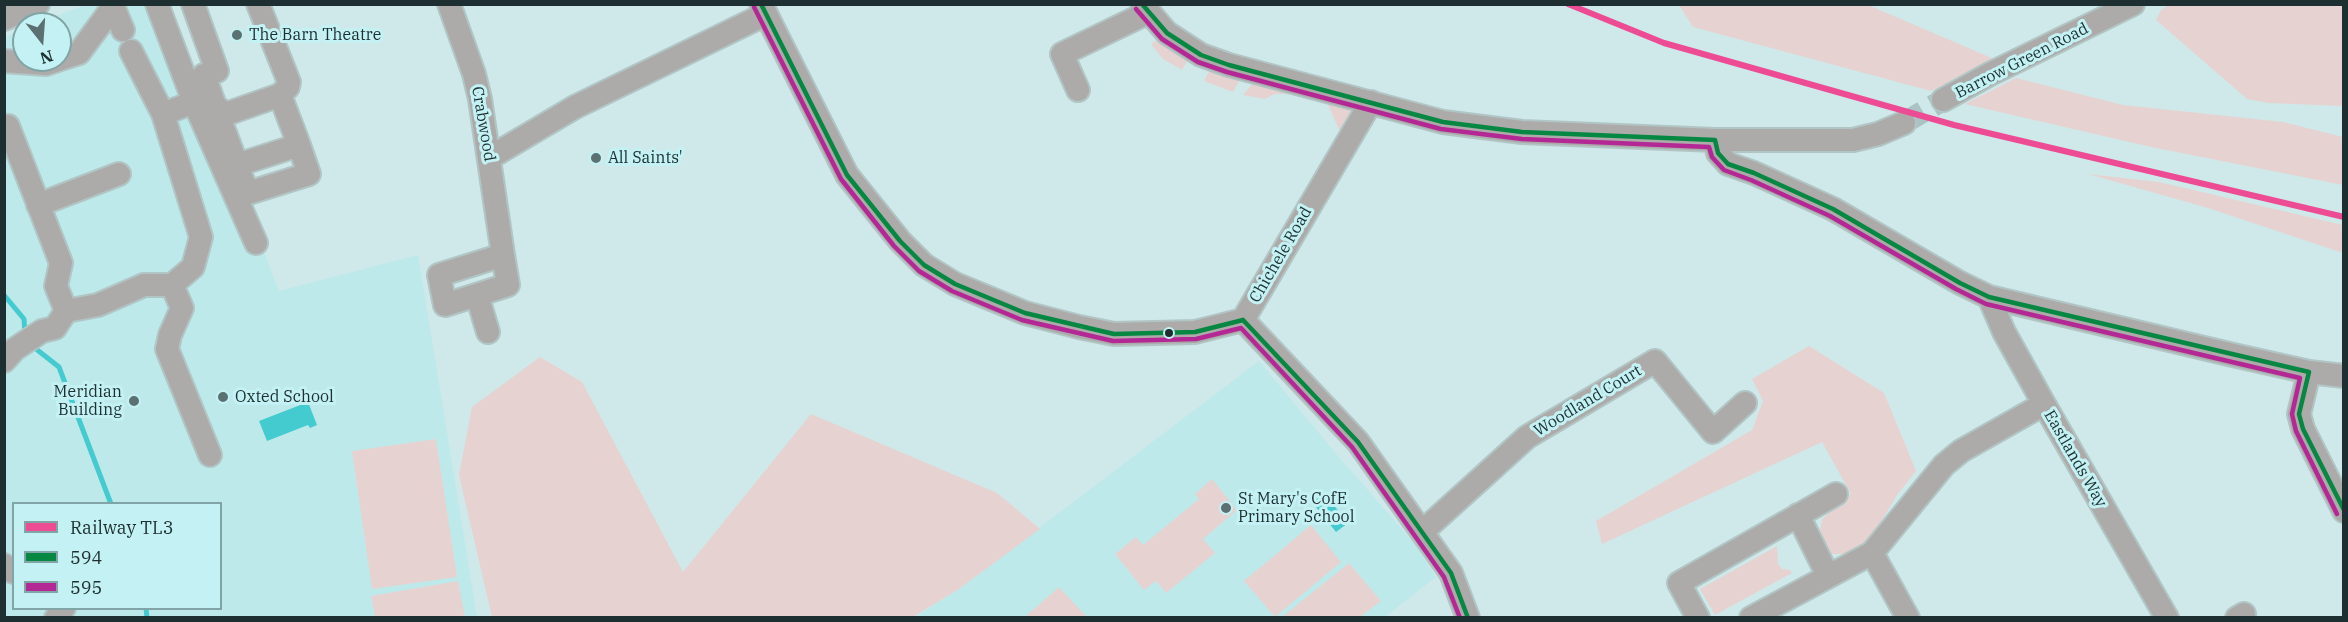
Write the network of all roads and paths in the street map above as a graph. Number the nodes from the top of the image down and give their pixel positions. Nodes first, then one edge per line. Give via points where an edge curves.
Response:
1 (38, 4) edge
2 (157, 4) edge
3 (193, 4) edge
4 (258, 4) edge
5 (449, 4) edge
6 (2133, 4) edge
7 (113, 6) edge
8 (764, 9) edge
9 (1145, 9) edge
10 (4, 19) edge
11 (72, 55) edge
12 (1078, 90) dead end
13 (280, 95) junction
14 (1943, 100) tunnel mouth
15 (1371, 102) junction
16 (205, 104) junction
17 (163, 114) junction
18 (1904, 123) tunnel mouth
19 (8, 126) dead end
20 (1715, 140) junction
21 (299, 145) junction
22 (489, 158) junction
23 (237, 165) junction
24 (119, 174) dead end
25 (38, 205) junction
26 (256, 243) dead end
27 (502, 251) junction
28 (172, 285) junction
29 (477, 295) junction
30 (1989, 297) junction
31 (66, 311) junction
32 (1243, 320) junction
33 (488, 332) dead end
34 (4, 361) edge
35 (2309, 372) junction
36 (2343, 376) edge
37 (1745, 403) dead end
38 (2044, 404) junction
39 (210, 455) dead end
40 (1836, 494) dead end
41 (2343, 511) edge
42 (1798, 515) junction
43 (1422, 532) junction
44 (1872, 552) junction
45 (1828, 576) junction
46 (1468, 618) edge
47 (1698, 618) edge
48 (1751, 618) edge
49 (1908, 618) edge
50 (2167, 618) edge

1 - 10 street
2 - 16 street
3 - 16 street via 217,71 204,75
4 - 13 street via 289,82
5 - 22 street, Crabwood via 474,74
6 - 14 street, Barrow Green Road
7 - 11 street via 79,53
7 - 17 street
8 - 22 street via 575,107
8 - 32 street, Chichele Road via 847,175 924,265 955,284 1025,313 1114,334 1195,332
9 - 12 street via 1062,54
9 - 15 street via 1167,33 1201,55
13 - 16 street via 231,113
13 - 21 street
15 - 20 street via 1443,122 1522,132
15 - 32 street, Chichele Road
16 - 17 street
16 - 23 street
16 - 26 street
17 - 28 street via 201,237 192,267
18 - 20 street via 1853,140
19 - 25 street
20 - 30 street via 1718,153 1728,164 1833,210
21 - 23 street
21 - 23 street via 309,174 248,193
22 - 27 street, Crabwood
24 - 25 street
25 - 31 street via 61,263 56,286
27 - 29 street, Crabwood via 508,285
27 - 29 street via 439,275 445,304
28 - 31 street via 144,285 98,305
28 - 39 street via 182,308 167,349
29 - 33 street
30 - 35 street
30 - 38 street, Eastlands Way
31 - 34 street via 55,328 42,331
32 - 43 street via 1358,442
35 - 36 street
35 - 41 street via 2299,414
37 - 43 street, Woodland Court via 1713,432 1655,361 1527,437
38 - 44 street via 1961,451 1944,465
38 - 50 street, Eastlands Way
40 - 42 street
42 - 45 street
42 - 47 street via 1679,583
43 - 46 street via 1451,573
44 - 45 street
44 - 49 street
45 - 48 street

